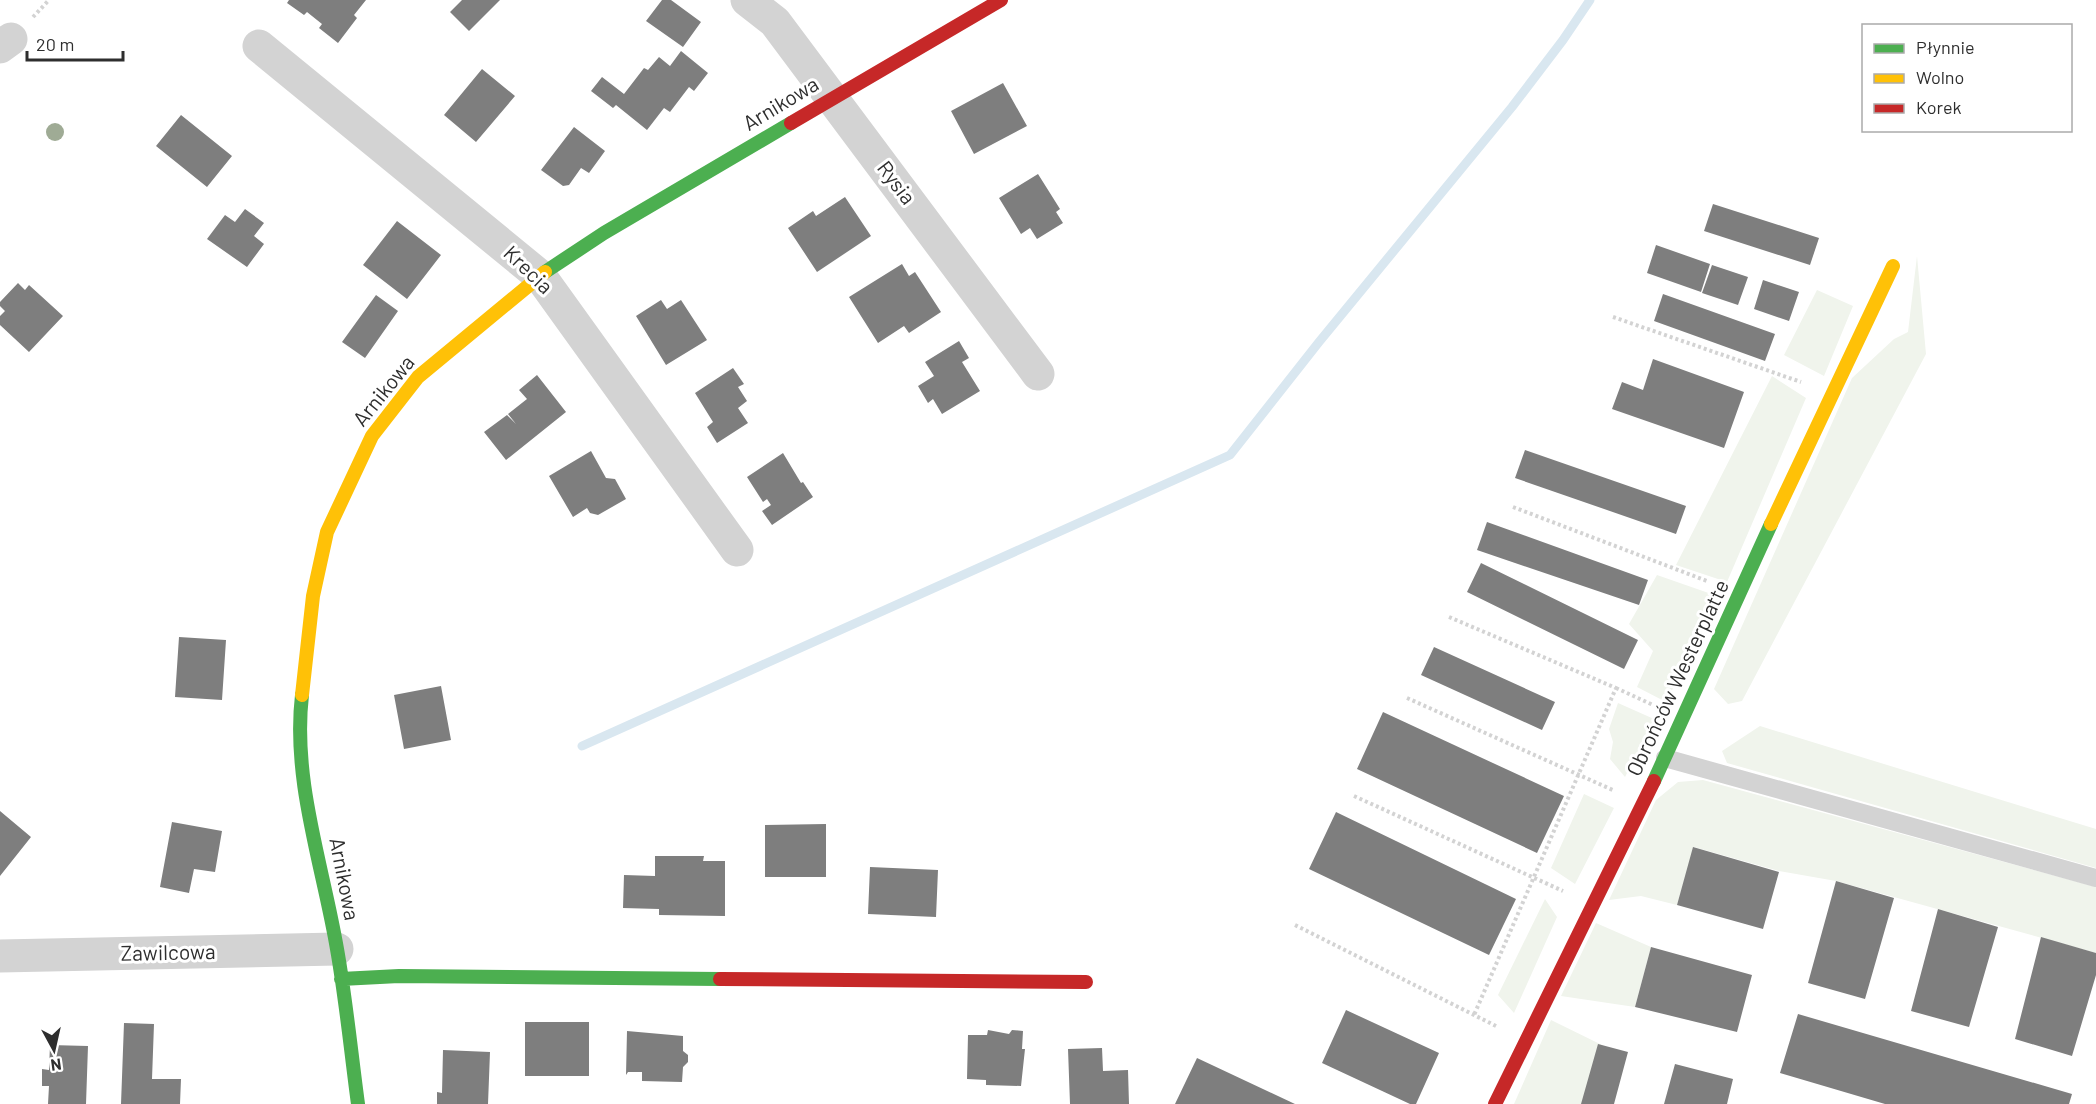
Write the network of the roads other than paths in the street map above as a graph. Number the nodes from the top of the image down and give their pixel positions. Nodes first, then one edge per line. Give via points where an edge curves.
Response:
1 (747, 0) edge
2 (1001, 0) edge
3 (259, 46) dead end
4 (833, 98) junction
5 (1893, 266) dead end
6 (540, 276) junction
7 (1038, 374) dead end
8 (737, 550) dead end
9 (1665, 758) junction
10 (2096, 878) edge
11 (0, 956) edge
12 (339, 964) junction
13 (1086, 982) dead end
14 (358, 1104) edge
15 (1495, 1104) edge

1 - 4 street, Rysia via 775,22
2 - 4 street, Arnikowa
3 - 6 street, Krecia
4 - 6 street, Arnikowa
4 - 7 street, Rysia
5 - 9 street, Obrońców Westerplatte
6 - 8 street, Krecia
6 - 12 street, Arnikowa via 418,377 372,436 327,532 313,596 300,711 305,789
9 - 10 lane
9 - 15 street, Obrońców Westerplatte
11 - 12 street, Zawilcowa
12 - 13 street via 411,976
12 - 14 street, Arnikowa

